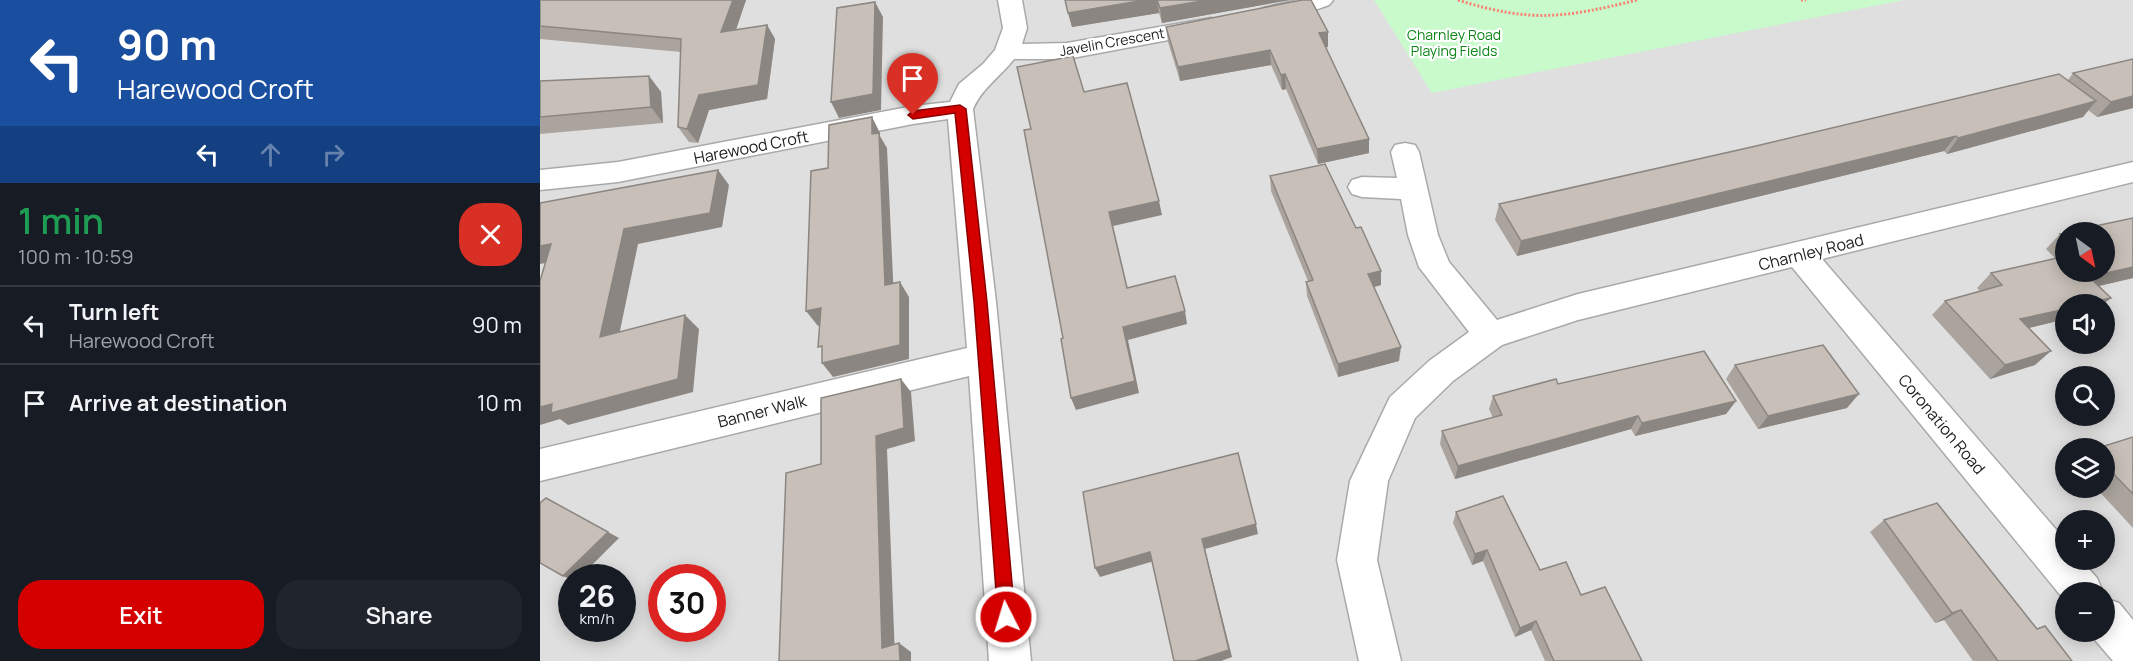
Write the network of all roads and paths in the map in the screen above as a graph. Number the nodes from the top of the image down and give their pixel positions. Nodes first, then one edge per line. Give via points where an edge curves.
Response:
1 (1010, 0) edge
2 (1320, 0) edge
3 (1458, 0) edge
4 (1637, 0) edge
5 (1801, 0) edge
6 (1806, 0) edge
7 (1007, 52) junction
8 (960, 109) junction
9 (1405, 152) dead end
10 (2133, 172) edge
11 (540, 180) edge
12 (1362, 187) dead end
13 (1414, 189) junction
14 (1800, 255) junction
15 (1490, 335) junction
16 (985, 358) junction
17 (540, 465) edge
18 (2075, 582) edge
19 (2115, 631) edge
20 (2133, 652) edge
21 (1010, 661) edge
22 (1380, 661) edge

1 - 7 street via 1015,28
2 - 7 street, Javelin Crescent via 1294,9 1067,51
3 - 4 path via 1519,16 1563,14
5 - 6 path
7 - 8 street via 968,90
8 - 11 street, Harewood Croft via 618,172
8 - 16 street
9 - 13 street
10 - 14 street, Charnley Road
12 - 13 street
13 - 15 street via 1423,236 1436,267
14 - 15 street, Charnley Road via 1578,307
14 - 18 street, Coronation Road
15 - 22 street, Charnley Road via 1441,371 1402,408 1369,481 1357,560
16 - 17 street, Banner Walk
16 - 21 street
19 - 20 street

